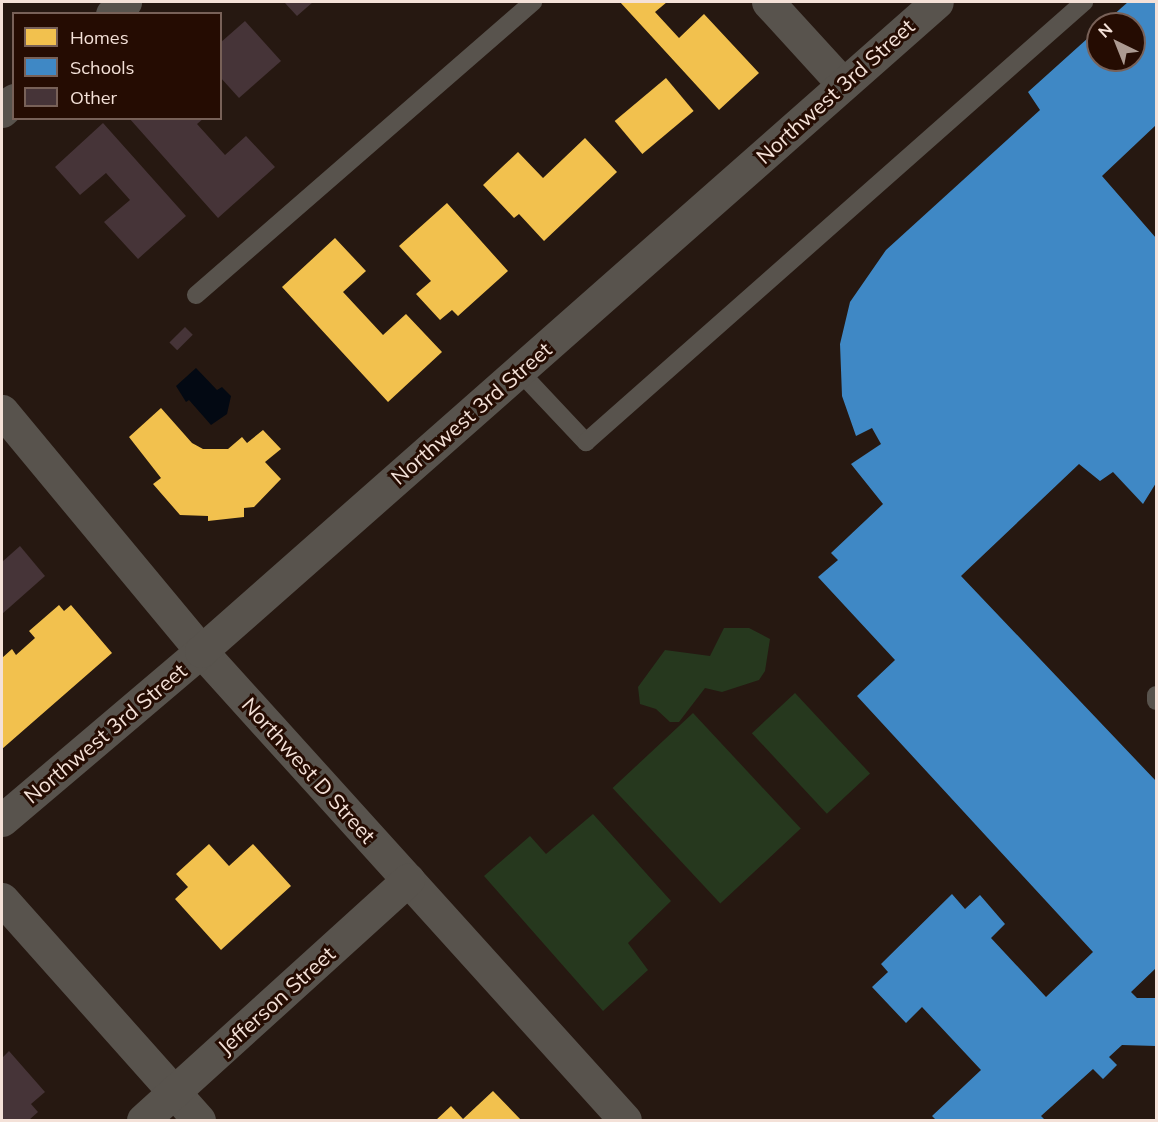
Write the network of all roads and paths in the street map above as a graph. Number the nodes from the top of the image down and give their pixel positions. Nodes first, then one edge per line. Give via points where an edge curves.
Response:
1 (126, 2) edge
2 (533, 2) edge
3 (768, 2) edge
4 (937, 2) edge
5 (1084, 2) edge
6 (114, 12) edge
7 (843, 84) junction
8 (196, 295) dead end
9 (519, 371) junction
10 (2, 411) edge
11 (201, 651) junction
12 (1156, 695) edge
13 (1156, 701) edge
14 (2, 820) edge
15 (408, 880) junction
16 (2, 899) edge
17 (174, 1092) junction
18 (143, 1120) edge
19 (200, 1120) edge
20 (625, 1120) edge

1 - 6 street
2 - 8 lane
3 - 7 street
4 - 7 street, Northwest 3rd Street
5 - 9 lane via 586,442
7 - 9 street, Northwest 3rd Street
9 - 11 street, Northwest 3rd Street
10 - 11 street, Northwest D Street
11 - 14 street, Northwest 3rd Street
11 - 15 street, Northwest D Street
12 - 13 lane
15 - 17 street, Jefferson Street
15 - 20 street, Northwest D Street
16 - 17 street
17 - 18 street, Jefferson Street
17 - 19 street

